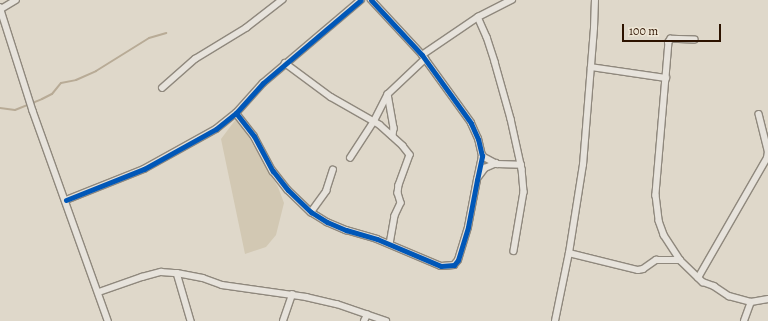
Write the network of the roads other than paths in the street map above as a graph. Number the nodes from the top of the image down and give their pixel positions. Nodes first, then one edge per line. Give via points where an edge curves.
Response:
1 (16, 0) edge
2 (282, 0) edge
3 (361, 0) edge
4 (371, 0) edge
5 (512, 0) edge
6 (595, 0) edge
7 (0, 8) edge
8 (478, 17) junction
9 (695, 40) dead end
10 (424, 57) junction
11 (285, 63) junction
12 (591, 67) junction
13 (666, 78) junction
14 (162, 88) dead end
15 (388, 94) junction
16 (236, 113) junction
17 (759, 114) dead end
18 (374, 121) junction
19 (393, 136) junction
20 (768, 152) edge
21 (482, 156) junction
22 (350, 158) dead end
23 (496, 163) junction
24 (521, 165) junction
25 (333, 170) dead end
26 (478, 176) junction
27 (66, 200) junction
28 (311, 212) junction
29 (390, 244) junction
30 (514, 251) dead end
31 (568, 253) junction
32 (680, 260) junction
33 (177, 273) junction
34 (698, 278) junction
35 (99, 292) junction
36 (292, 295) junction
37 (768, 299) edge
38 (751, 302) junction
39 (367, 315) junction
40 (108, 321) edge
41 (191, 321) edge
42 (283, 321) edge
43 (364, 321) edge
44 (386, 321) edge
45 (555, 321) edge
46 (744, 321) edge

1 - 7 street
2 - 14 street via 246,28 195,59
3 - 11 street
4 - 10 street
5 - 8 street
6 - 12 street
7 - 27 street via 28,97
8 - 10 street
8 - 24 street via 495,62
9 - 13 street via 670,39
10 - 15 street
10 - 21 street via 471,123
11 - 16 street
11 - 18 street via 332,97
12 - 13 street
12 - 31 street via 582,165
13 - 32 street via 656,195 664,235
15 - 18 street
15 - 19 street
16 - 27 street via 216,130 144,169
16 - 28 street via 254,136 273,171
17 - 20 street
18 - 19 street
18 - 22 street
19 - 29 street via 410,155 399,185 401,203 395,216
20 - 34 street via 767,158
21 - 23 street
21 - 26 street
23 - 24 street
23 - 26 street via 485,168
24 - 30 street via 524,192
25 - 28 street via 326,191
26 - 29 street via 468,227 458,260 454,265 441,266
27 - 35 street
28 - 29 street via 339,228
31 - 32 street via 638,270 656,260
31 - 45 street
32 - 34 street
33 - 35 street via 161,272
33 - 36 street via 222,285
33 - 41 street
34 - 38 street via 729,296
35 - 40 street
36 - 39 street via 337,304
36 - 42 street
37 - 38 street
38 - 46 street
39 - 43 street
39 - 44 street

